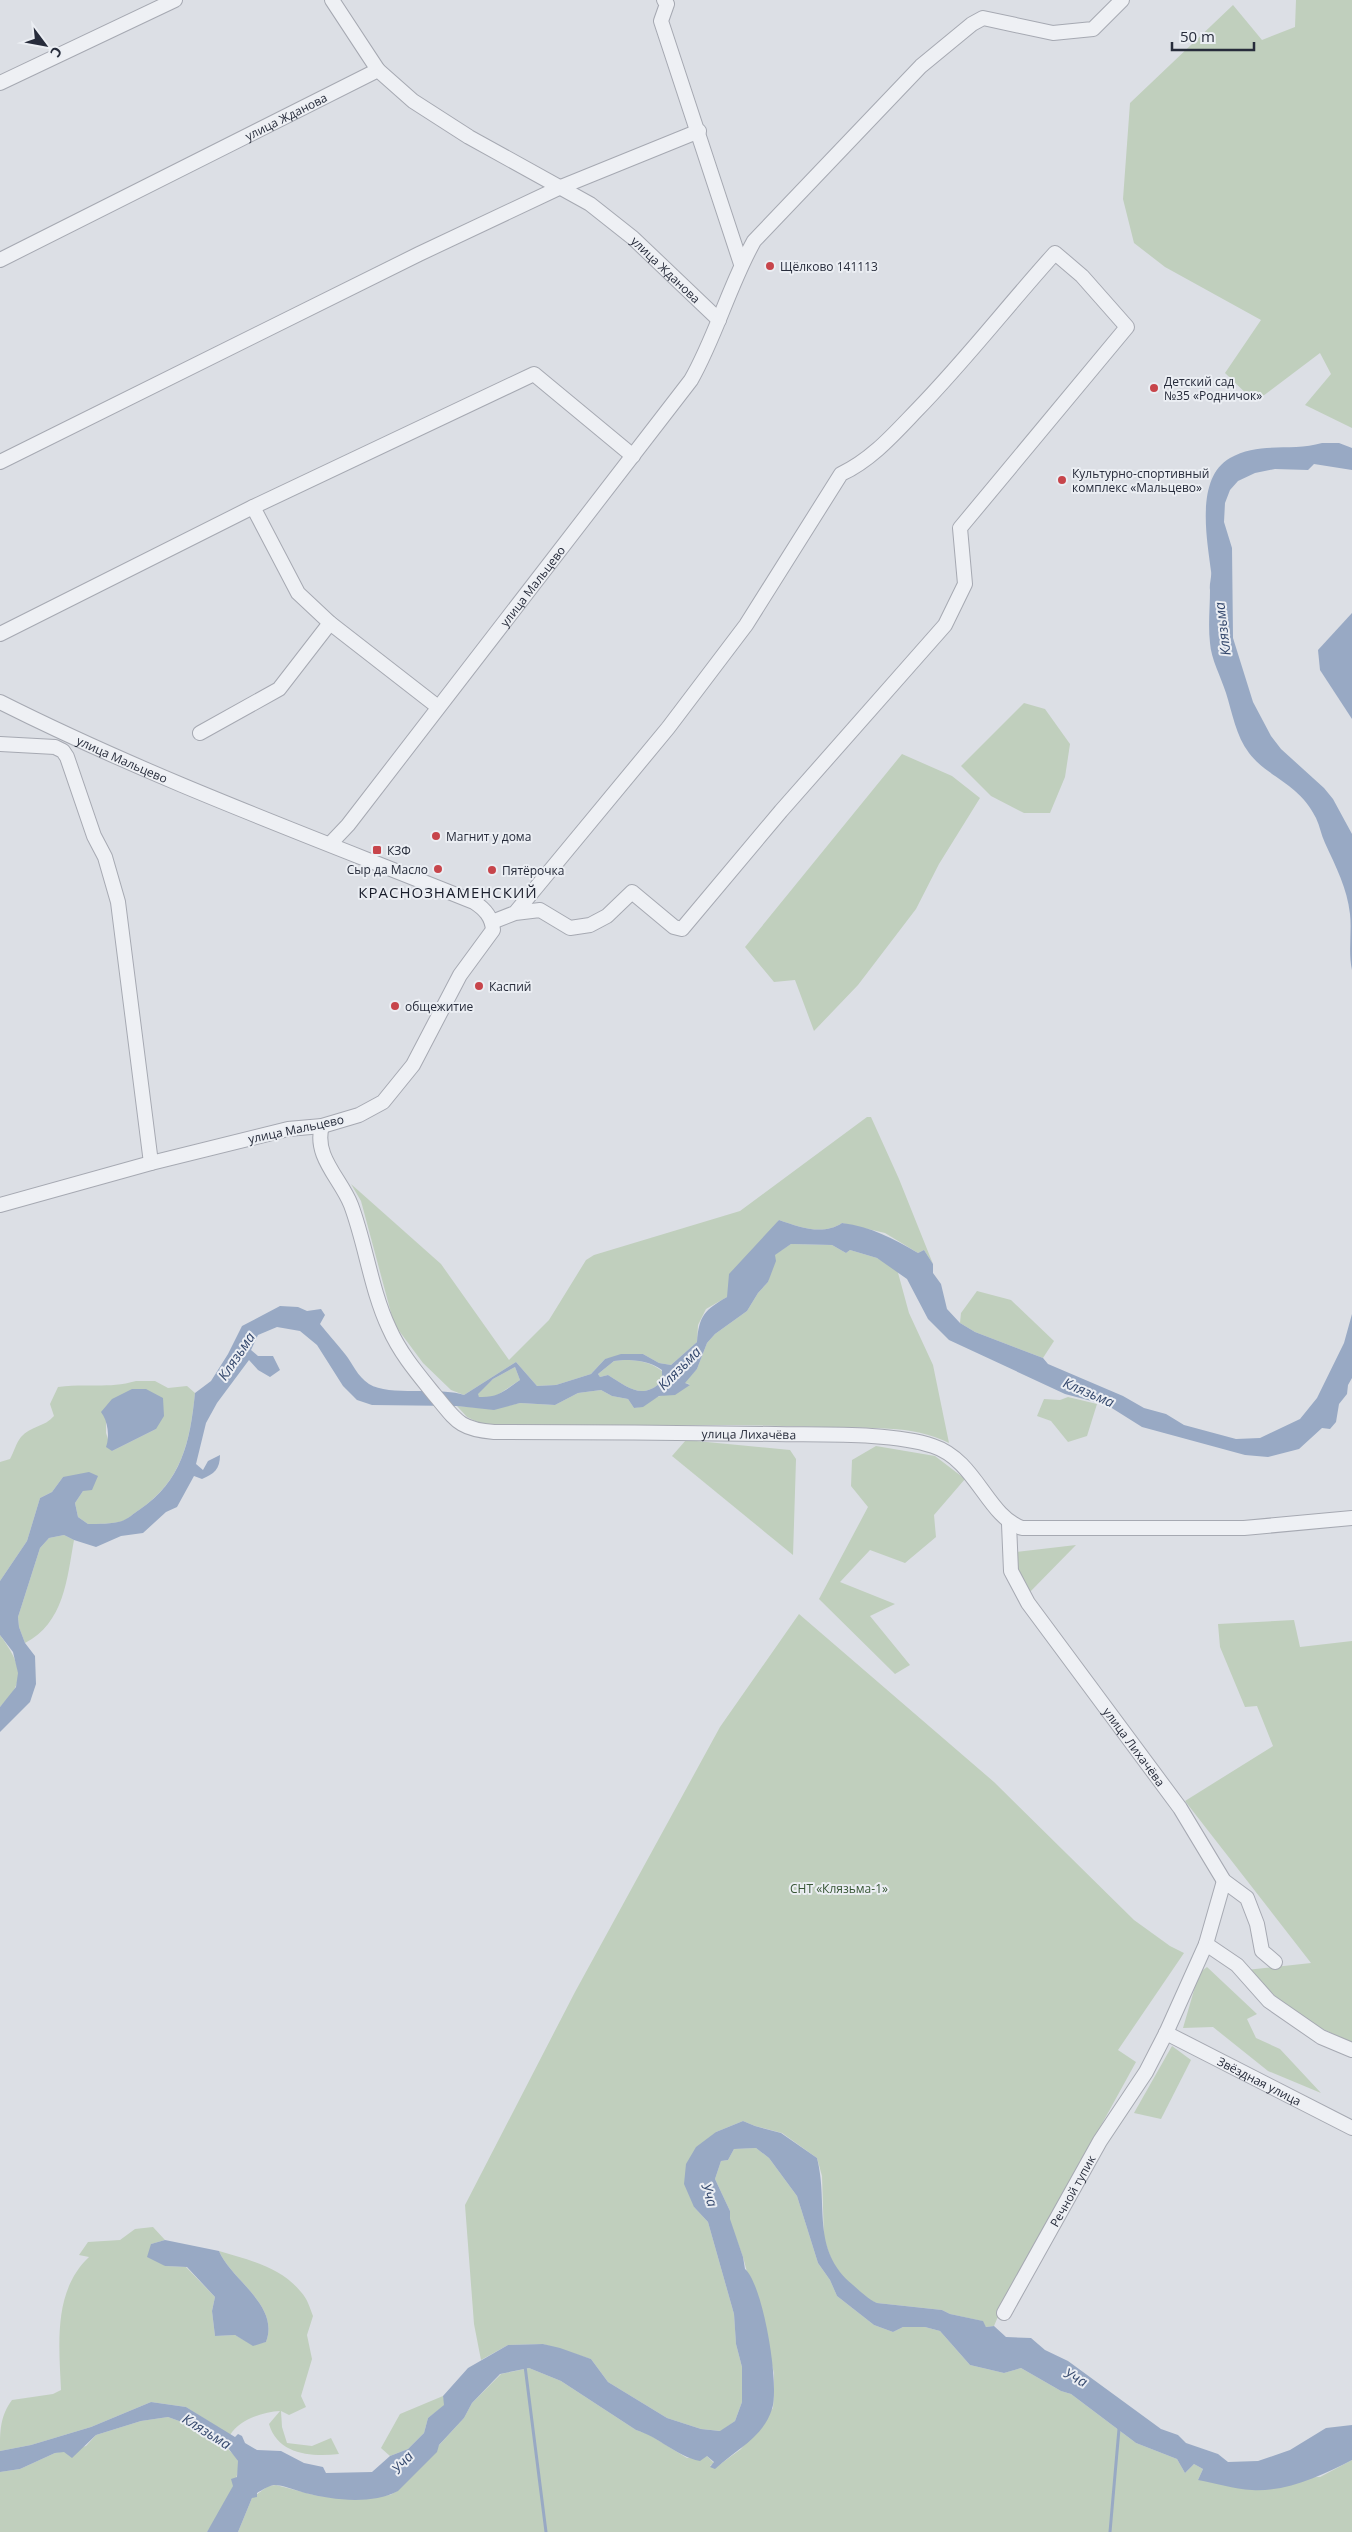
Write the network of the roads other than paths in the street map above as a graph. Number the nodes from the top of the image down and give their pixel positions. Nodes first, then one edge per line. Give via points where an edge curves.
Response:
1 (175, 0) edge
2 (332, 0) edge
3 (664, 0) edge
4 (1122, 0) edge
5 (157, 4) edge
6 (378, 70) junction
7 (0, 83) edge
8 (699, 131) junction
9 (560, 187) junction
10 (0, 260) edge
11 (741, 264) junction
12 (719, 320) junction
13 (633, 456) junction
14 (0, 462) edge
15 (253, 507) junction
16 (330, 623) junction
17 (0, 634) edge
18 (0, 702) edge
19 (438, 706) junction
20 (200, 733) dead end
21 (71, 737) junction
22 (0, 744) edge
23 (63, 751) junction
24 (330, 844) junction
25 (515, 912) junction
26 (492, 922) junction
27 (322, 1126) junction
28 (150, 1163) junction
29 (0, 1205) edge
30 (1352, 1518) edge
31 (1010, 1524) junction
32 (1224, 1881) junction
33 (1206, 1944) junction
34 (1275, 1962) dead end
35 (1166, 2033) junction
36 (1352, 2050) edge
37 (1352, 2128) edge
38 (1004, 2313) dead end

1 - 5 street
2 - 6 street
3 - 8 street via 667,4 662,21
4 - 11 street, улица Мальцево via 1093,29 1053,33 983,18 972,24 921,66 754,241
5 - 7 street
6 - 9 street, улица Жданова via 413,100 469,137
6 - 10 street, улица Жданова
8 - 9 street
8 - 11 street
9 - 12 street, улица Жданова via 590,204 633,238
9 - 14 street
11 - 12 street, улица Мальцево
12 - 13 street, улица Мальцево via 706,354 691,380
13 - 15 street via 534,374
13 - 19 street, улица Мальцево
15 - 16 street via 298,594
15 - 17 street
16 - 19 street
16 - 20 street via 279,688
18 - 21 street, улица Мальцево
19 - 24 street, улица Мальцево
21 - 23 street
21 - 24 street, улица Мальцево
22 - 23 street via 55,747
23 - 28 street via 105,857 118,902
24 - 26 street, улица Мальцево via 474,902 484,908
25 - 25 street via 540,910 570,928 590,926 607,916 632,892 674,927 682,929 945,625 964,584 960,528 1127,327 1082,276 1055,253 939,387 890,438 858,466 840,474 746,625 668,728
25 - 26 street
26 - 27 street, улица Мальцево via 489,938 460,975 413,1065 383,1102 359,1115
27 - 28 street, улица Мальцево via 288,1129
27 - 31 street, улица Лихачёва via 319,1138 327,1162 351,1204 388,1328 415,1371 457,1420 469,1429 494,1432 800,1434 917,1441 954,1457
28 - 29 street, улица Мальцево
30 - 31 street via 1244,1528 1037,1530
31 - 32 street, улица Лихачёва via 1011,1571 1028,1603 1180,1808
32 - 33 street, Речной тупик
32 - 34 street, улица Лихачёва via 1247,1898 1262,1950
33 - 35 street, Речной тупик
33 - 36 street via 1237,1965 1269,2001 1321,2037
35 - 37 street, Звёздная улица
35 - 38 street, Речной тупик via 1146,2072 1100,2141

